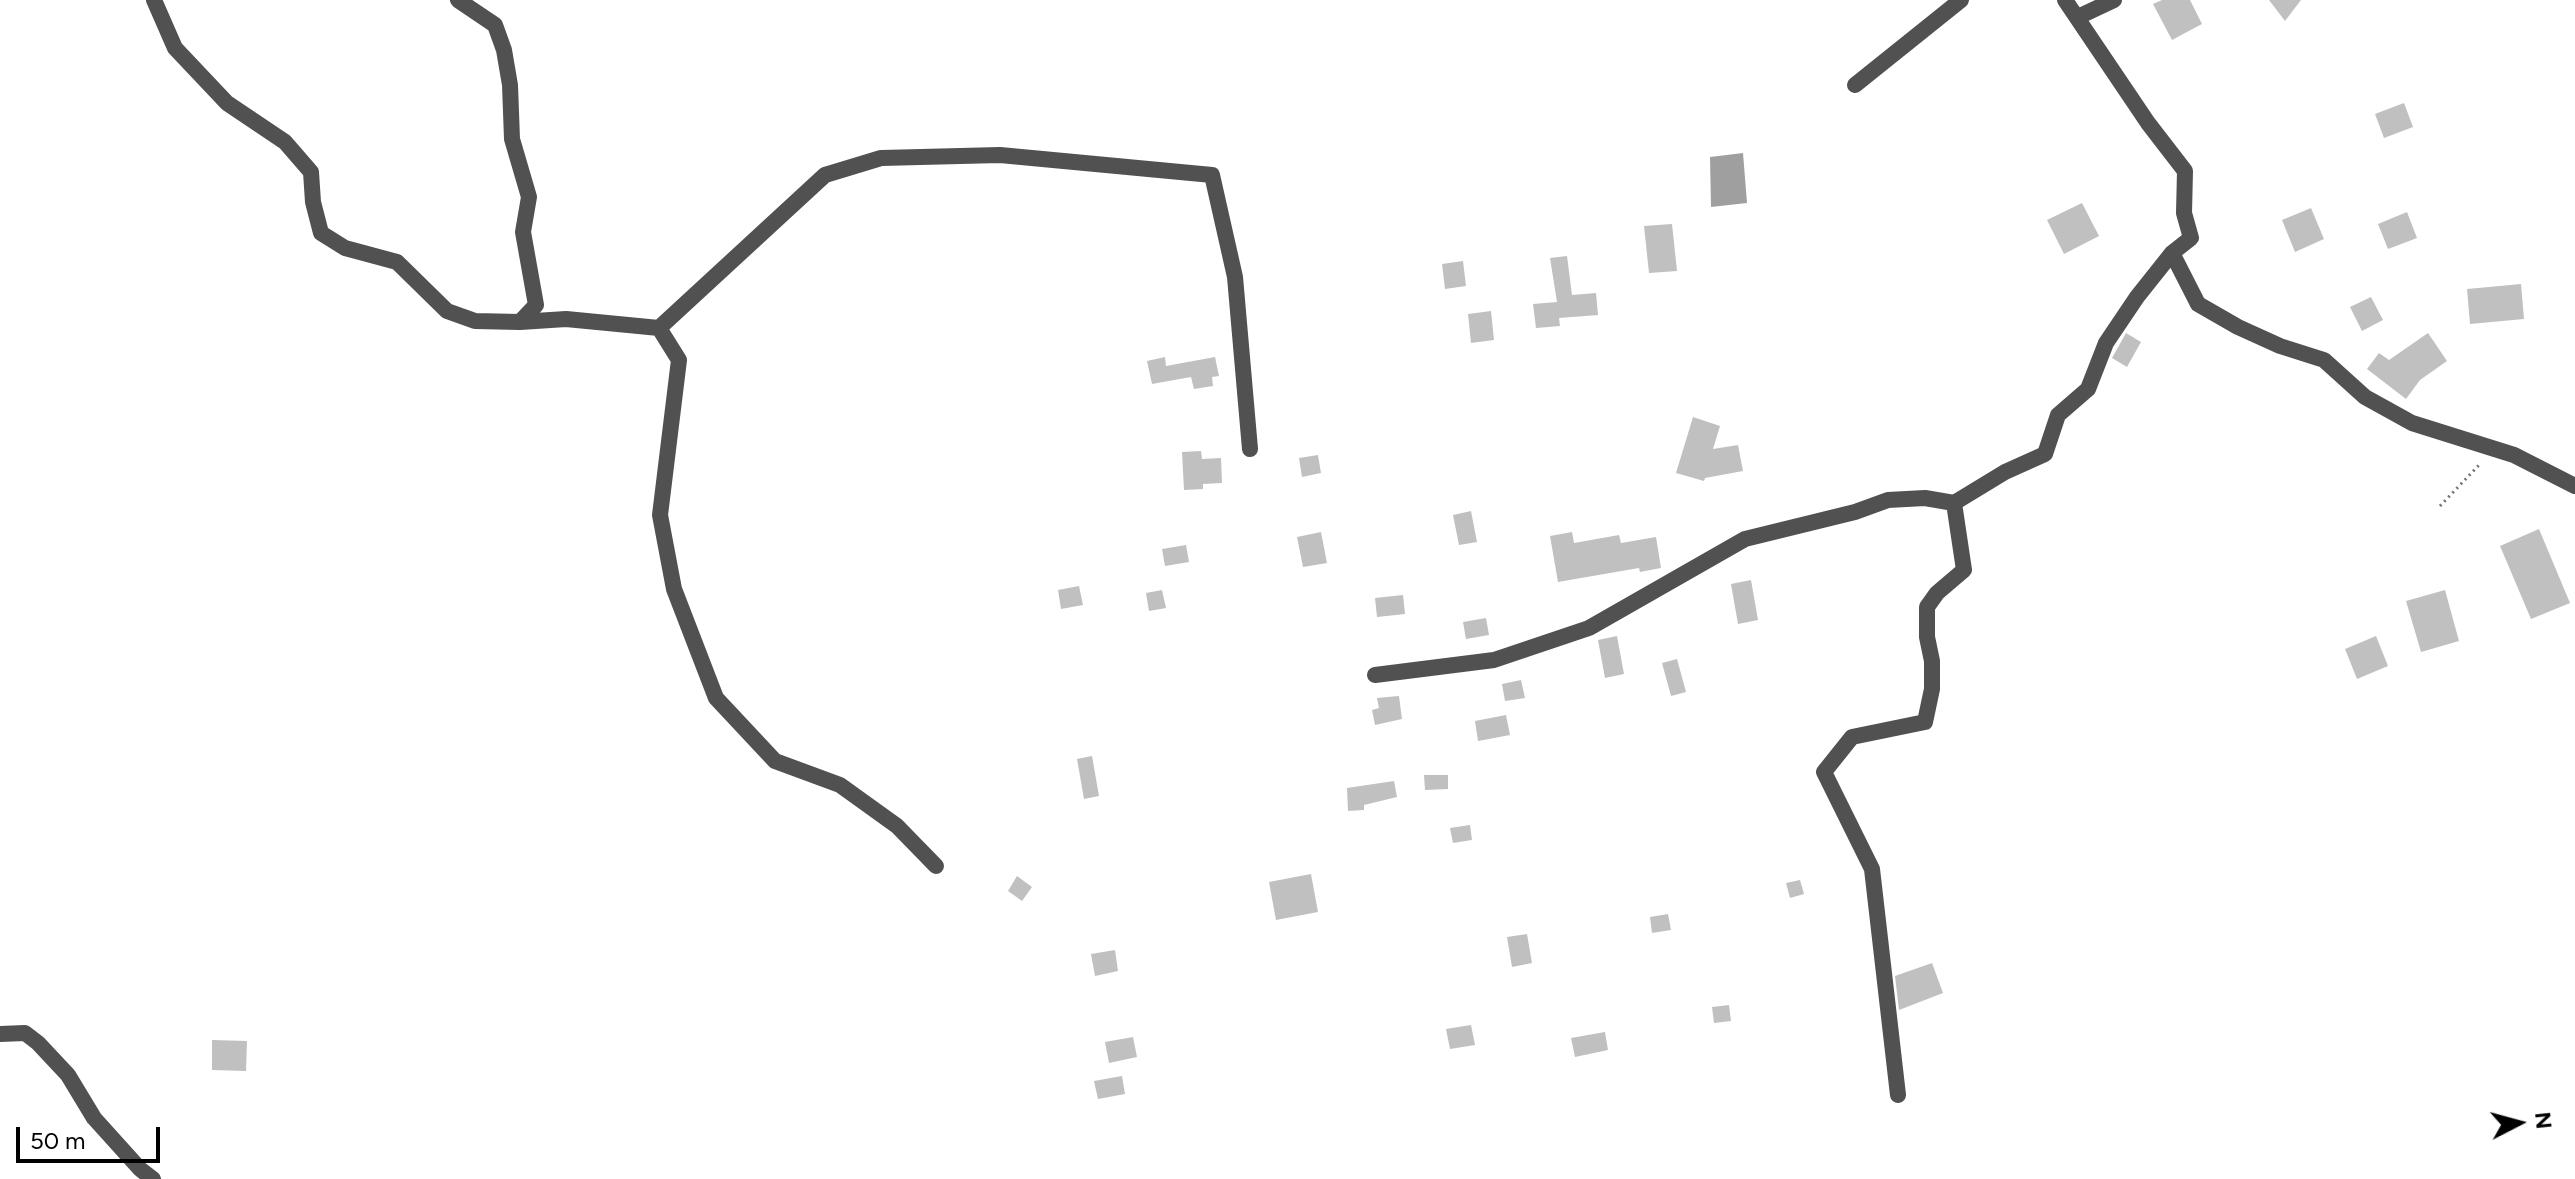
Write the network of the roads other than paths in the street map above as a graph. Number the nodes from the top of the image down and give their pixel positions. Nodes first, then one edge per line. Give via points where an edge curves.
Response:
1 (154, 0) edge
2 (458, 0) edge
3 (1961, 0) edge
4 (2065, 0) edge
5 (2114, 0) edge
6 (2080, 16) dead end
7 (1855, 85) dead end
8 (2172, 253) junction
9 (520, 322) junction
10 (659, 328) junction
11 (1250, 449) dead end
12 (2575, 486) edge
13 (1954, 503) junction
14 (1375, 675) dead end
15 (936, 866) dead end
16 (0, 1034) edge
17 (1898, 1095) dead end
18 (153, 1179) edge

1 - 9 street via 175,48 227,103 285,142 311,172 321,233 345,248 397,262 447,311 475,321
2 - 9 street via 495,25 504,50 512,139 529,197 523,232 536,305
3 - 7 street
4 - 8 street via 2185,171 2184,213 2191,238
5 - 6 street
8 - 12 street via 2198,304 2266,340 2324,360 2365,397 2412,423 2514,455
8 - 13 street via 2106,343 2088,389 2058,415 2045,454
9 - 10 street via 566,319
10 - 11 street via 825,175 881,158 1000,155 1212,175 1235,277
10 - 15 street via 679,360 660,515 674,589 716,698 775,761 840,785 897,826
13 - 14 street via 1888,500 1745,539 1589,628 1494,660
13 - 17 street via 1964,570 1927,607 1932,689 1925,722 1852,737 1824,772 1872,869
16 - 18 street via 25,1033 38,1043 68,1075 94,1118

